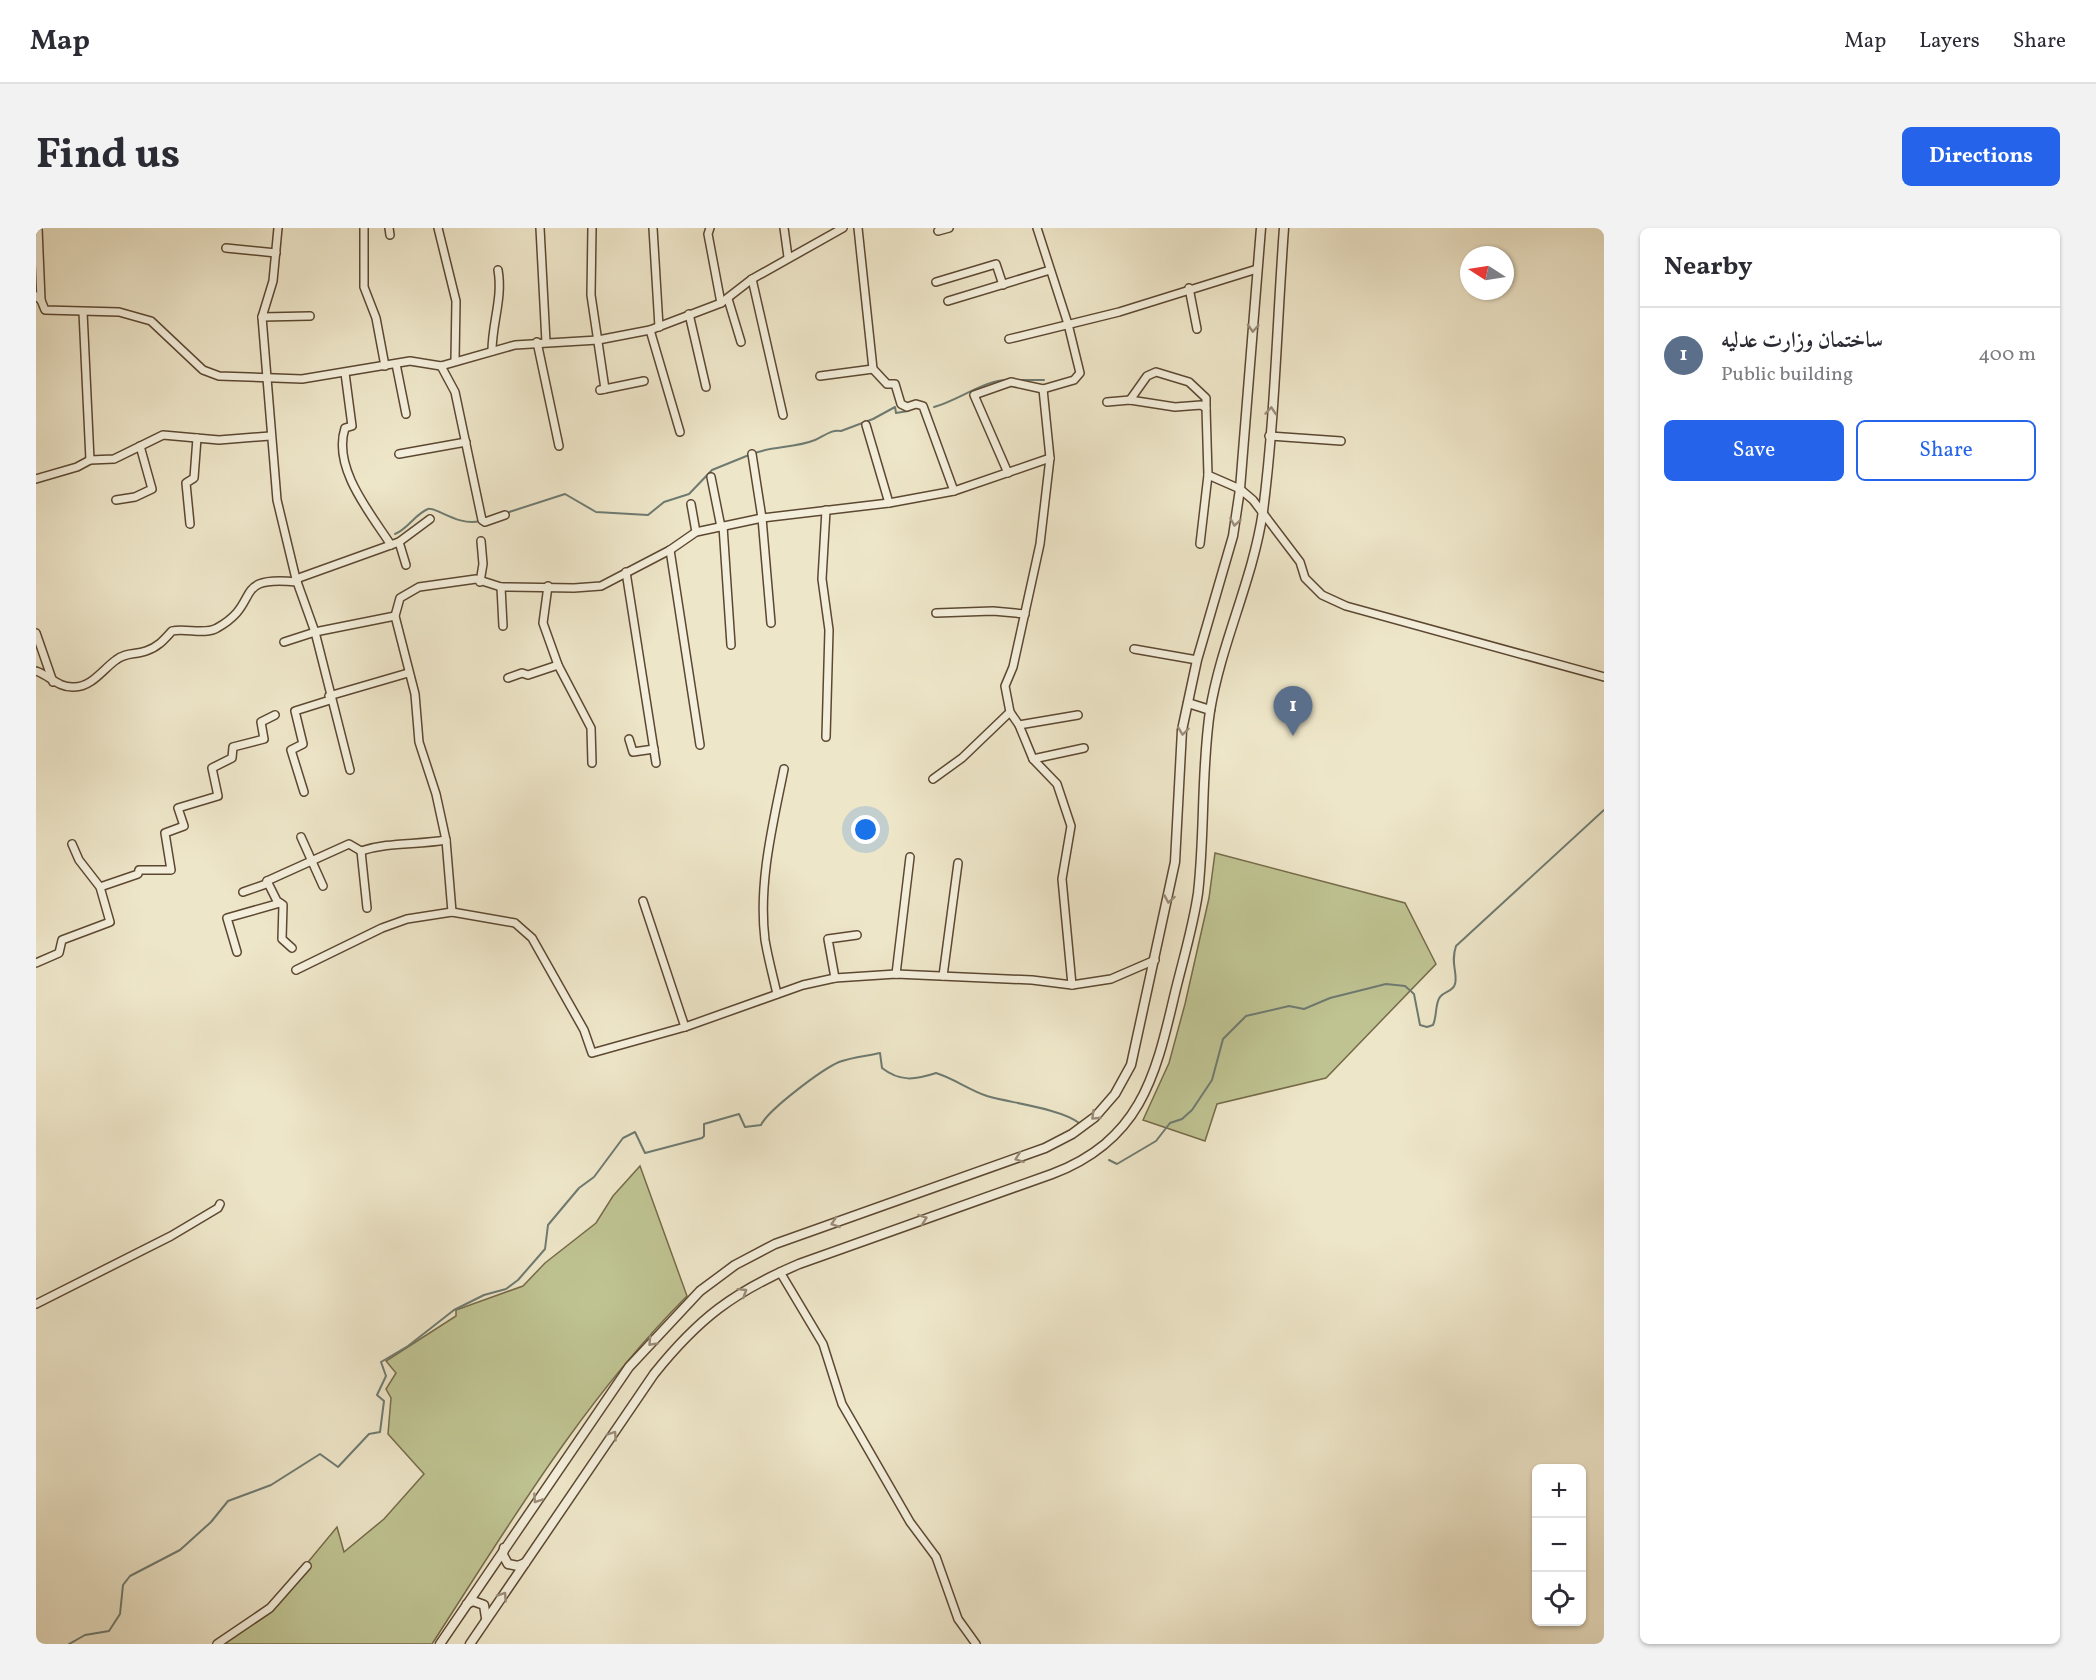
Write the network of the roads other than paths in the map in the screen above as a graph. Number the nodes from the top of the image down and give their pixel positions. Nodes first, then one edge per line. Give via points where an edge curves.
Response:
1 (38, 228) edge
2 (278, 228) edge
3 (364, 228) edge
4 (438, 228) edge
5 (540, 228) edge
6 (592, 228) edge
7 (653, 228) edge
8 (710, 228) edge
9 (784, 228) edge
10 (843, 228) edge
11 (858, 228) edge
12 (949, 228) edge
13 (1037, 228) edge
14 (1261, 228) edge
15 (1284, 228) edge
16 (938, 231) dead end
17 (226, 248) dead end
18 (276, 253) junction
19 (788, 257) junction
20 (1257, 269) junction
21 (498, 270) dead end
22 (1050, 270) junction
23 (752, 279) junction
24 (936, 282) dead end
25 (1003, 285) junction
26 (1189, 288) junction
27 (38, 298) edge
28 (724, 301) junction
29 (948, 301) dead end
30 (83, 312) junction
31 (689, 314) junction
32 (310, 316) dead end
33 (262, 317) junction
34 (1068, 324) junction
35 (659, 327) junction
36 (1197, 329) dead end
37 (650, 330) junction
38 (1009, 339) dead end
39 (598, 340) junction
40 (537, 342) junction
41 (546, 342) junction
42 (741, 342) dead end
43 (492, 351) junction
44 (455, 360) junction
45 (396, 364) junction
46 (385, 366) junction
47 (441, 366) junction
48 (873, 369) junction
49 (345, 373) junction
50 (820, 376) dead end
51 (266, 379) junction
52 (644, 381) dead end
53 (706, 387) dead end
54 (1043, 389) junction
55 (1130, 400) junction
56 (1107, 402) dead end
57 (1206, 408) junction
58 (406, 414) dead end
59 (783, 415) dead end
60 (867, 425) dead end
61 (680, 432) dead end
62 (270, 436) junction
63 (1269, 436) junction
64 (197, 438) junction
65 (1341, 441) dead end
66 (466, 442) junction
67 (140, 446) junction
68 (559, 446) dead end
69 (399, 454) dead end
70 (752, 454) dead end
71 (1050, 458) junction
72 (90, 460) junction
73 (1008, 473) junction
74 (1208, 475) junction
75 (711, 477) dead end
76 (36, 479) edge
77 (1240, 489) junction
78 (954, 490) junction
79 (116, 500) dead end
80 (889, 503) junction
81 (691, 504) dead end
82 (826, 510) junction
83 (1263, 511) junction
84 (505, 515) dead end
85 (762, 518) junction
86 (430, 519) dead end
87 (190, 524) dead end
88 (722, 526) junction
89 (696, 532) junction
90 (481, 541) dead end
91 (399, 542) junction
92 (1200, 544) dead end
93 (391, 545) junction
94 (670, 550) junction
95 (406, 565) dead end
96 (626, 572) junction
97 (296, 580) junction
98 (480, 582) junction
99 (548, 586) junction
100 (501, 587) junction
101 (936, 613) dead end
102 (1025, 614) junction
103 (395, 616) junction
104 (771, 623) dead end
105 (503, 626) dead end
106 (315, 632) junction
107 (36, 633) edge
108 (284, 642) dead end
109 (731, 645) dead end
110 (1134, 650) dead end
111 (1197, 660) junction
112 (558, 665) junction
113 (36, 671) edge
114 (408, 673) junction
115 (1604, 677) edge
116 (508, 678) dead end
117 (54, 682) junction
118 (330, 698) junction
119 (1188, 703) junction
120 (1210, 710) junction
121 (1010, 712) junction
122 (274, 715) dead end
123 (1078, 715) dead end
124 (1019, 725) junction
125 (826, 737) dead end
126 (629, 739) dead end
127 (700, 745) dead end
128 (1084, 748) dead end
129 (654, 749) junction
130 (1033, 759) junction
131 (592, 763) dead end
132 (656, 763) dead end
133 (784, 769) dead end
134 (350, 770) dead end
135 (933, 779) dead end
136 (304, 792) dead end
137 (301, 837) dead end
138 (446, 840) junction
139 (72, 844) dead end
140 (361, 852) junction
141 (910, 857) dead end
142 (311, 859) junction
143 (958, 863) dead end
144 (267, 880) junction
145 (322, 886) dead end
146 (100, 887) junction
147 (243, 892) dead end
148 (643, 901) dead end
149 (280, 903) junction
150 (367, 908) dead end
151 (452, 912) junction
152 (857, 934) dead end
153 (292, 948) dead end
154 (237, 952) dead end
155 (1155, 960) junction
156 (36, 963) edge
157 (296, 970) dead end
158 (896, 974) junction
159 (943, 976) junction
160 (835, 978) junction
161 (1072, 985) junction
162 (777, 994) junction
163 (685, 1027) junction
164 (220, 1204) dead end
165 (780, 1272) junction
166 (36, 1304) edge
167 (505, 1548) junction
168 (525, 1563) junction
169 (307, 1566) dead end
170 (466, 1604) junction
171 (485, 1622) junction
172 (217, 1644) edge
173 (440, 1644) edge
174 (470, 1644) edge
175 (976, 1644) edge

1 - 27 street
2 - 18 street
3 - 46 street via 364,287 376,318
4 - 44 street via 456,301
5 - 41 street
6 - 39 street via 591,295
7 - 35 street
8 - 28 street via 708,234
9 - 19 street
10 - 19 street
11 - 48 street
12 - 16 street
13 - 22 street
14 - 20 street
63 -> 15 street
17 - 18 street
18 - 33 street via 273,281
19 - 23 street
20 - 26 street
20 -> 77 street
21 - 43 street via 501,293
22 - 25 street
22 - 34 street
23 - 28 street
23 - 59 street
24 - 25 street via 996,264
25 - 29 street
26 - 34 street via 1119,312
26 - 36 street
27 - 30 street via 45,310
28 - 31 street
28 - 42 street
30 - 51 street via 119,312 150,321 203,369 219,376
30 - 72 street
31 - 35 street
31 - 53 street
32 - 33 street
33 - 51 street
34 - 38 street
34 - 54 street via 1080,373 1074,380
35 - 37 street
37 - 39 street
37 - 61 street
39 - 41 street
39 - 52 street via 602,390
40 - 41 street
40 - 43 street
40 - 68 street
43 - 44 street
44 - 47 street
45 - 46 street
45 - 47 street via 410,361
45 - 58 street
46 - 49 street
47 - 66 street via 455,392
48 - 50 street
48 - 78 street via 887,384 895,384 902,404 922,406
49 - 51 street
49 - 93 street via 352,426 345,428 343,437 349,476
51 - 62 street
54 - 71 street
54 - 73 street via 1011,382 974,395
55 - 56 street
55 - 57 street
55 - 57 street via 1147,376 1156,372 1189,382 1206,398
57 - 74 street
60 - 80 street
62 - 64 street
62 - 97 street via 277,500
63 - 65 street
63 - 83 street
64 - 67 street via 163,435
64 - 87 street via 194,478 186,483
66 - 69 street
66 - 84 street via 482,520
67 - 72 street via 114,459
67 - 79 street via 152,489
70 - 85 street
71 - 73 street
71 - 102 street via 1040,544
72 - 76 street
73 - 78 street
74 - 77 street
74 - 92 street
75 - 88 street
77 - 83 street
77 -> 111 street via 1233,536
78 - 80 street
80 - 82 street
81 - 89 street
82 - 85 street
82 - 125 street via 822,579 829,630
83 - 115 street via 1300,562 1305,578 1322,595 1346,606
83 - 120 street
85 - 88 street
85 - 104 street
86 - 91 street
88 - 89 street
88 - 109 street
89 - 94 street
90 - 98 street
91 - 93 street
91 - 95 street
93 - 97 street
94 - 96 street
94 - 127 street
96 - 99 street via 601,586
96 - 129 street
97 - 106 street
97 - 117 street via 256,583 244,606 215,630 172,631 159,645 115,660 85,685 73,687
98 - 100 street
98 - 103 street via 476,579 419,587 400,598
99 - 100 street
99 - 112 street via 543,621
100 - 105 street
101 - 102 street
102 - 121 street via 1005,686
103 - 106 street
103 - 114 street
106 - 108 street
106 - 118 street
107 - 117 street
110 - 111 street
111 - 119 street
112 - 116 street
112 - 131 street via 591,728
113 - 117 street
114 - 118 street
114 - 138 street via 415,694 418,742 436,794
118 - 134 street
118 - 136 street via 295,711 303,744 291,750
119 - 120 street
119 -> 155 street via 1181,741 1175,862
165 -> 120 street via 1068,1168 1087,1158 1123,1125 1146,1093 1158,1064 1197,895
121 - 124 street
121 - 135 street via 962,758
122 - 146 street via 261,722 264,739 233,747 233,758 212,768 218,796 178,808 184,826 165,833 171,870 139,870 138,874
123 - 124 street
124 - 130 street
126 - 129 street via 633,753
128 - 130 street
129 - 132 street
130 - 161 street via 1057,784 1071,826 1062,879
133 - 162 street via 770,830 764,920
137 - 142 street
138 - 140 street via 410,846 381,845
138 - 151 street
139 - 146 street
140 - 142 street via 349,844
140 - 150 street
141 - 158 street
142 - 144 street
142 - 145 street
143 - 159 street
144 - 147 street via 266,884
144 - 149 street
146 - 156 street via 109,923 69,935 62,940 59,953
148 - 163 street
149 - 153 street via 282,939
149 - 154 street via 227,918
151 - 157 street via 407,919 382,928
151 - 163 street via 515,923 532,938 584,1030 592,1053
152 - 160 street via 828,939
155 - 161 street via 1111,979
155 -> 167 street via 1131,1065 1115,1094 1095,1117 1045,1148 775,1244 735,1265 692,1299 629,1367
158 - 159 street
158 - 160 street
159 - 161 street
160 - 162 street
162 - 163 street
164 - 166 street via 171,1236
168 -> 165 street via 654,1374 685,1336 722,1305
165 - 175 street via 823,1344 842,1404 910,1522 936,1557 958,1619
167 - 168 street via 503,1555 508,1564
167 - 170 street
171 -> 168 street
169 - 172 street via 270,1608
170 - 171 street via 473,1601 484,1605
170 - 173 street
171 - 174 street

